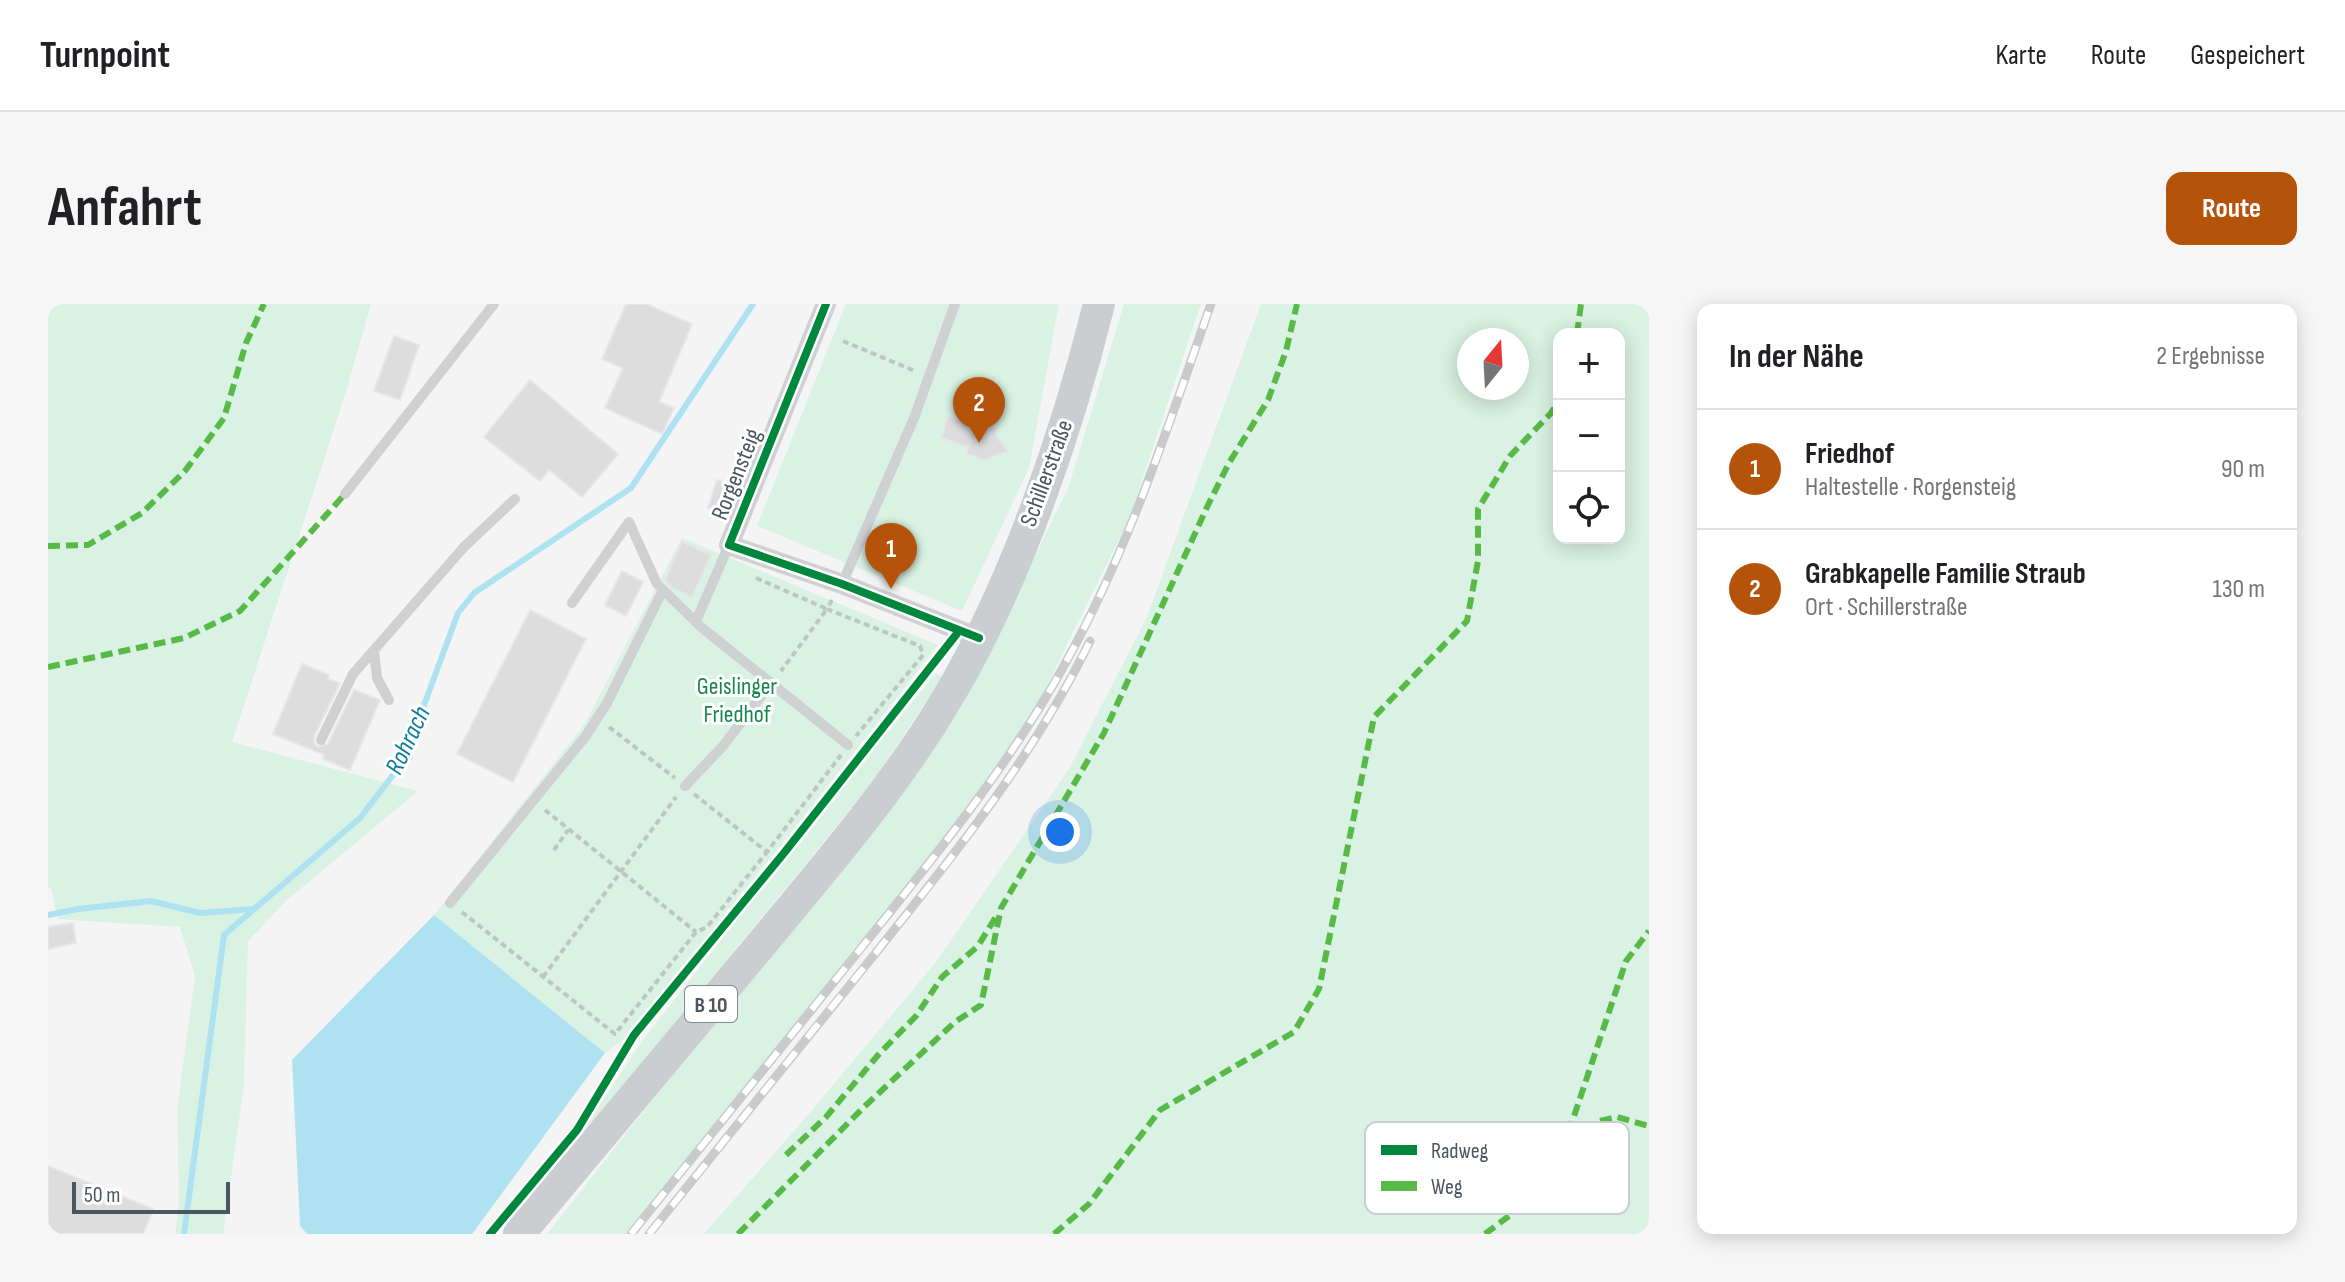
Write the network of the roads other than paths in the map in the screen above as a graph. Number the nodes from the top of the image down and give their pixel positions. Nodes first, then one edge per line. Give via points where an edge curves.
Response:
1 (494, 304) edge
2 (826, 304) edge
3 (955, 304) edge
4 (1099, 304) edge
5 (345, 494) dead end
6 (515, 499) dead end
7 (725, 554) junction
8 (842, 584) junction
9 (663, 590) junction
10 (572, 603) dead end
11 (696, 621) junction
12 (969, 634) junction
13 (374, 651) junction
14 (771, 683) junction
15 (389, 700) dead end
16 (321, 740) dead end
17 (848, 745) road end
18 (685, 786) road end
19 (450, 903) road end
20 (519, 1234) edge

1 - 5 lane
2 - 7 street, Rorgensteig
3 - 8 lane
4 - 12 main road, Schillerstraße / B 10 via 1071,404 1016,558
6 - 13 lane via 464,547
7 - 8 street, Rorgensteig
7 - 11 lane
8 - 12 street, Rorgensteig
9 - 10 lane via 629,522
9 - 11 lane
9 - 19 lane via 598,718
11 - 14 lane
12 - 20 main road, B 10 via 949,696 899,773
13 - 15 lane via 377,678
13 - 16 lane via 353,674
14 - 17 lane
14 - 18 lane

